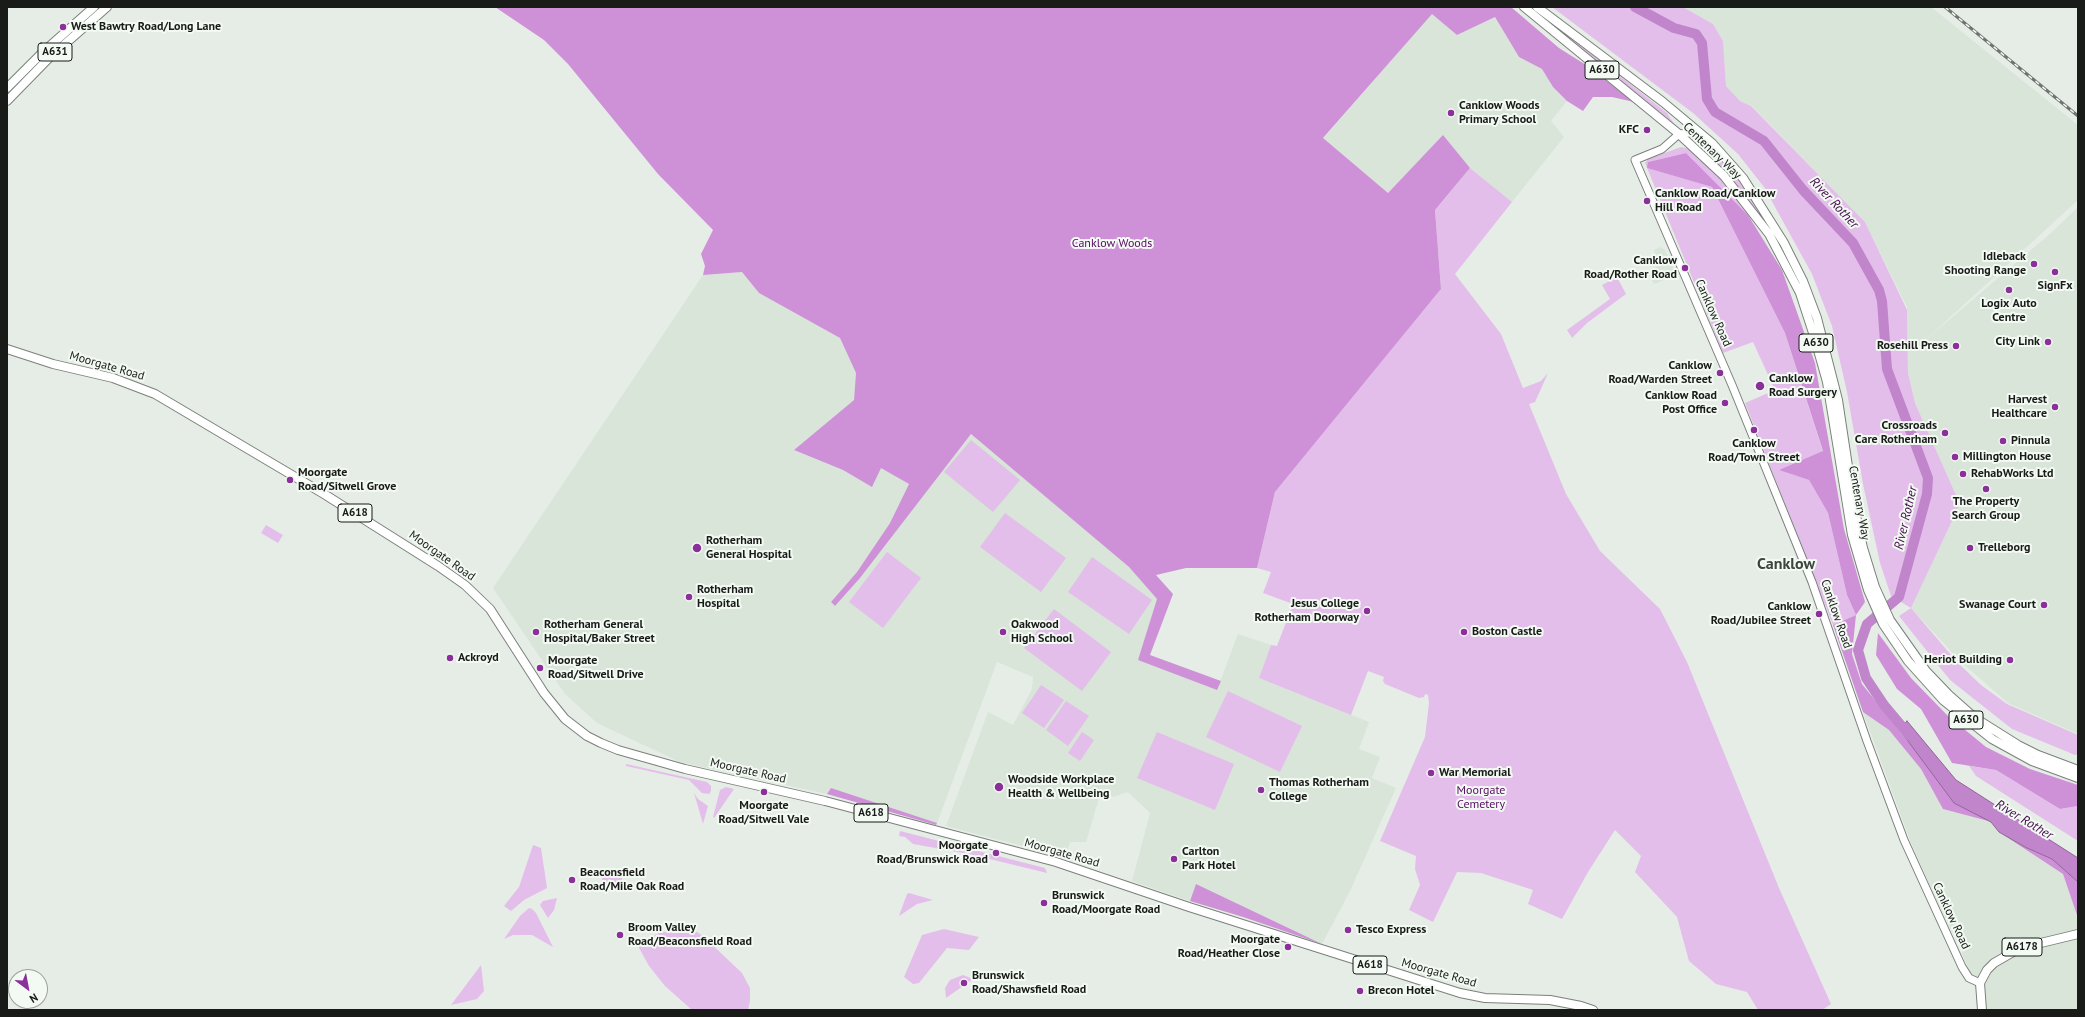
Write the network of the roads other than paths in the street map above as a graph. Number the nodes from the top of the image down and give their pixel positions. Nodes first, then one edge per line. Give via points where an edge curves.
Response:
1 (94, 7) edge
2 (107, 7) edge
3 (1524, 7) edge
4 (1537, 7) edge
5 (7, 88) edge
6 (7, 101) edge
7 (1673, 110) junction
8 (1699, 132) junction
9 (1680, 134) junction
10 (7, 349) edge
11 (1872, 589) junction
12 (1887, 622) junction
13 (2078, 770) edge
14 (2078, 778) edge
15 (2078, 934) edge
16 (1980, 983) junction
17 (1593, 1010) edge
18 (1982, 1010) edge

1 - 5 main road, A631
2 - 6 main road, A631 via 49,58
3 - 9 main road, Centenary Way / A630
4 - 7 main road, A630
7 - 8 main road, A630
7 - 9 main road via 1679,123
8 - 9 street
8 - 11 main road, Centenary Way / A630 via 1726,159 1756,197 1787,249 1815,311 1838,400 1857,521
9 - 11 main road, Centenary Way / A630 via 1724,176 1769,234 1800,293 1827,382 1852,536
9 - 16 street, Canklow Road via 1662,149 1635,160 1732,385 1812,582 1904,840 1962,967 1969,978
10 - 17 main road, Moorgate Road / A618 via 46,362 113,378 161,397 329,497 438,566 465,585 490,609 544,693 565,719 601,743 685,768 825,801 1056,862 1460,993 1485,998 1556,1001
11 - 12 main road, Centenary Way / A630
12 - 13 main road, Centenary Way / A630 via 1926,671 1975,718 2018,745
12 - 14 main road, Centenary Way / A630 via 1920,676 1957,713 2006,748
15 - 16 main road, A6178 via 2014,950 1994,963
16 - 18 main road

